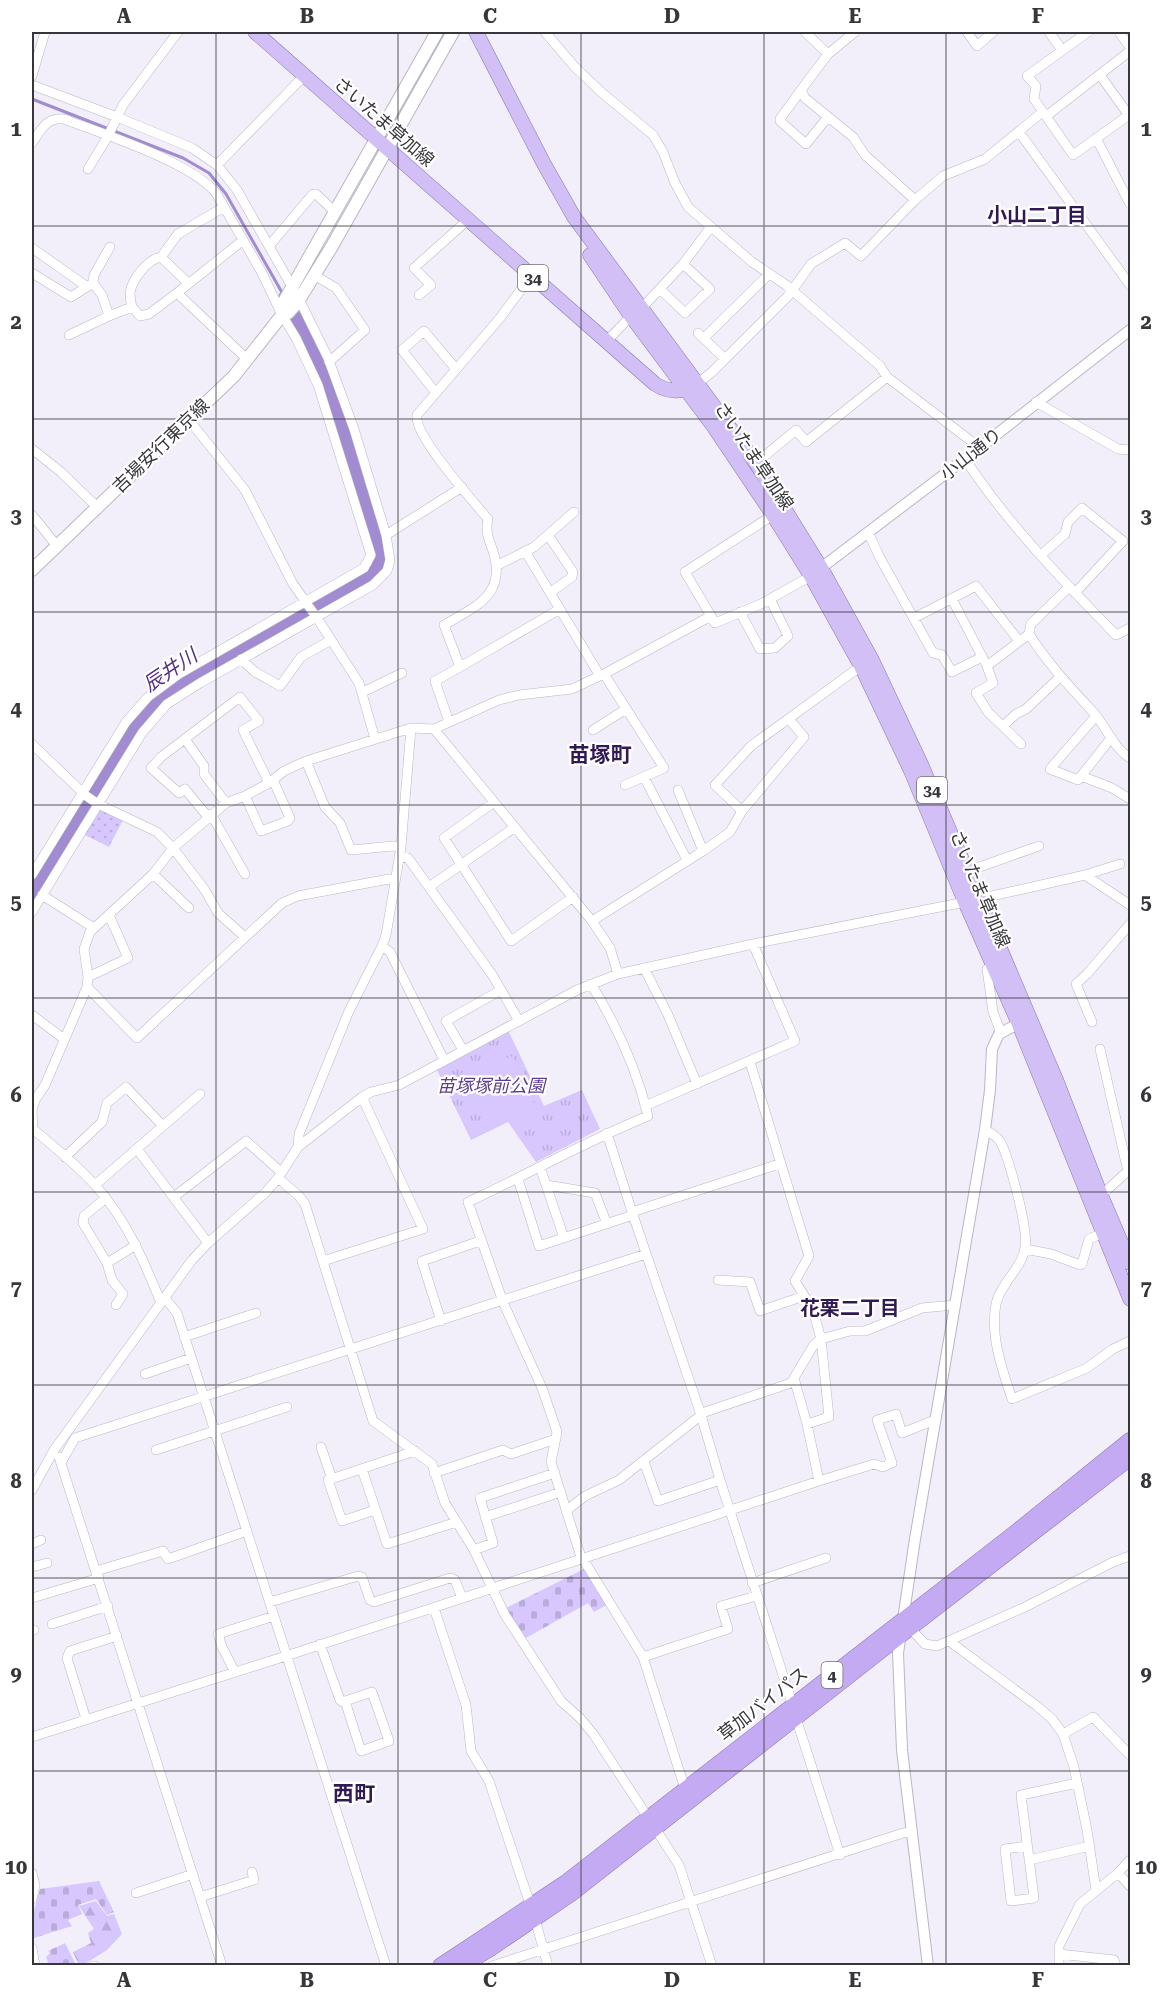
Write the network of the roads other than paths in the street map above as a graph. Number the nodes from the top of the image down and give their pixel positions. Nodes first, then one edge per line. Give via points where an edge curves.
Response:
1 (45, 32) edge
2 (178, 32) edge
3 (255, 32) edge
4 (437, 32) edge
5 (453, 32) edge
6 (476, 32) edge
7 (545, 32) edge
8 (805, 32) edge
9 (855, 32) edge
10 (966, 32) edge
11 (993, 32) edge
12 (1049, 32) edge
13 (1088, 32) edge
14 (1119, 32) edge
15 (36, 47) edge
16 (1131, 49) edge
17 (1062, 50) junction
18 (828, 54) junction
19 (1100, 75) junction
20 (32, 76) edge
21 (304, 76) junction
22 (32, 85) edge
23 (801, 90) junction
24 (1044, 114) junction
25 (1130, 116) edge
26 (828, 117) junction
27 (116, 118) junction
28 (1019, 132) junction
29 (109, 135) junction
30 (1096, 138) junction
31 (375, 139) junction
32 (32, 143) edge
33 (387, 149) junction
34 (217, 165) junction
35 (88, 169) dead end
36 (915, 200) junction
37 (1131, 204) edge
38 (224, 207) junction
39 (335, 212) junction
40 (468, 219) junction
41 (710, 228) junction
42 (242, 241) junction
43 (269, 246) junction
44 (110, 247) dead end
45 (32, 248) edge
46 (161, 257) junction
47 (683, 264) junction
48 (32, 273) edge
49 (769, 273) junction
50 (314, 275) junction
51 (531, 276) junction
52 (188, 283) junction
53 (90, 285) junction
54 (1131, 285) edge
55 (660, 288) junction
56 (791, 290) junction
57 (177, 292) junction
58 (419, 295) dead end
59 (290, 302) junction
60 (132, 307) junction
61 (636, 313) junction
62 (110, 316) junction
63 (1131, 330) edge
64 (69, 335) dead end
65 (607, 341) junction
66 (725, 359) junction
67 (248, 360) junction
68 (329, 362) junction
69 (456, 369) junction
70 (887, 377) junction
71 (692, 386) junction
72 (436, 393) junction
73 (1036, 402) junction
74 (189, 420) junction
75 (32, 449) edge
76 (978, 449) junction
77 (1131, 450) edge
78 (965, 459) junction
79 (756, 462) junction
80 (462, 487) junction
81 (97, 507) junction
82 (574, 512) dead end
83 (32, 515) edge
84 (773, 515) junction
85 (868, 532) junction
86 (386, 535) junction
87 (548, 535) junction
88 (57, 546) junction
89 (525, 551) junction
90 (1041, 555) junction
91 (498, 565) junction
92 (32, 570) edge
93 (816, 572) junction
94 (1072, 590) junction
95 (550, 592) junction
96 (770, 599) junction
97 (952, 599) junction
98 (306, 602) junction
99 (561, 609) junction
100 (740, 612) junction
101 (711, 616) junction
102 (317, 617) junction
103 (914, 618) junction
104 (1131, 628) edge
105 (1029, 634) junction
106 (331, 640) junction
107 (1019, 641) junction
108 (242, 658) junction
109 (984, 662) junction
110 (861, 666) junction
111 (460, 667) junction
112 (402, 673) dead end
113 (602, 675) junction
114 (1060, 677) junction
115 (363, 692) junction
116 (626, 709) junction
117 (1096, 716) junction
118 (789, 719) junction
119 (449, 722) junction
120 (1003, 726) junction
121 (411, 728) junction
122 (434, 729) junction
123 (593, 730) dead end
124 (1111, 738) junction
125 (185, 739) junction
126 (375, 739) junction
127 (32, 744) edge
128 (1021, 744) dead end
129 (1131, 758) edge
130 (306, 761) junction
131 (1081, 776) junction
132 (644, 777) junction
133 (271, 782) junction
134 (625, 785) dead end
135 (678, 790) dead end
136 (82, 793) junction
137 (245, 796) junction
138 (1131, 799) edge
139 (494, 802) junction
140 (226, 803) junction
141 (99, 804) junction
142 (742, 811) junction
143 (210, 815) junction
144 (515, 827) junction
145 (1039, 846) dead end
146 (173, 848) junction
147 (703, 851) junction
148 (400, 852) junction
149 (687, 860) junction
150 (462, 864) junction
151 (1120, 864) dead end
152 (968, 871) junction
153 (153, 874) junction
154 (245, 874) dead end
155 (32, 875) edge
156 (1085, 875) junction
157 (395, 880) junction
158 (429, 887) junction
159 (42, 895) junction
160 (573, 897) junction
161 (979, 898) junction
162 (964, 902) junction
163 (1131, 905) edge
164 (189, 908) dead end
165 (32, 912) edge
166 (109, 915) junction
167 (592, 921) junction
168 (1131, 924) edge
169 (94, 928) junction
170 (245, 937) junction
171 (753, 944) junction
172 (382, 946) junction
173 (994, 966) junction
174 (644, 968) junction
175 (618, 974) junction
176 (87, 982) junction
177 (591, 984) junction
178 (501, 990) junction
179 (32, 1015) edge
180 (1024, 1020) junction
181 (519, 1021) junction
182 (1092, 1022) dead end
183 (1001, 1033) junction
184 (64, 1039) junction
185 (1100, 1049) dead end
186 (463, 1050) junction
187 (444, 1060) junction
188 (750, 1062) junction
189 (697, 1084) junction
190 (200, 1094) dead end
191 (362, 1097) junction
192 (645, 1106) junction
193 (163, 1126) junction
194 (985, 1130) junction
195 (607, 1133) junction
196 (298, 1147) junction
197 (137, 1149) junction
198 (65, 1157) junction
199 (779, 1164) junction
200 (540, 1167) junction
201 (1129, 1170) edge
202 (279, 1175) junction
203 (518, 1179) junction
204 (95, 1185) junction
205 (546, 1185) junction
206 (1100, 1193) junction
207 (174, 1197) junction
208 (106, 1198) junction
209 (632, 1214) junction
210 (607, 1224) junction
211 (1103, 1233) junction
212 (564, 1238) junction
213 (480, 1241) junction
214 (208, 1243) junction
215 (136, 1245) junction
216 (1025, 1249) junction
217 (646, 1254) junction
218 (323, 1261) junction
219 (107, 1263) junction
220 (1131, 1263) edge
221 (718, 1280) dead end
222 (804, 1296) junction
223 (1131, 1299) edge
224 (163, 1300) junction
225 (502, 1302) junction
226 (116, 1305) dead end
227 (955, 1305) junction
228 (256, 1313) dead end
229 (441, 1321) junction
230 (184, 1337) junction
231 (821, 1339) junction
232 (1131, 1341) edge
233 (351, 1349) junction
234 (191, 1359) junction
235 (145, 1374) dead end
236 (794, 1378) junction
237 (203, 1397) junction
238 (287, 1407) dead end
239 (701, 1414) junction
240 (935, 1420) junction
241 (807, 1424) junction
242 (213, 1431) junction
243 (556, 1439) junction
244 (1131, 1440) edge
245 (321, 1447) dead end
246 (54, 1450) junction
247 (156, 1450) dead end
248 (416, 1451) junction
249 (1131, 1458) edge
250 (62, 1461) junction
251 (644, 1462) junction
252 (362, 1469) junction
253 (434, 1473) junction
254 (555, 1473) junction
255 (332, 1479) junction
256 (720, 1480) junction
257 (819, 1481) junction
258 (32, 1490) edge
259 (561, 1492) junction
260 (375, 1510) junction
261 (729, 1510) junction
262 (566, 1511) junction
263 (485, 1517) junction
264 (457, 1522) junction
265 (247, 1531) junction
266 (41, 1540) dead end
267 (32, 1544) edge
268 (474, 1550) junction
269 (1131, 1556) edge
270 (583, 1558) junction
271 (826, 1558) dead end
272 (47, 1563) dead end
273 (32, 1567) edge
274 (98, 1575) junction
275 (752, 1583) junction
276 (493, 1587) junction
277 (756, 1596) junction
278 (32, 1598) edge
279 (462, 1598) junction
280 (270, 1602) junction
281 (108, 1606) junction
282 (434, 1608) junction
283 (274, 1616) junction
284 (52, 1624) dead end
285 (905, 1627) junction
286 (117, 1636) junction
287 (949, 1641) junction
288 (320, 1644) junction
289 (286, 1656) junction
290 (643, 1657) junction
291 (235, 1672) junction
292 (345, 1701) junction
293 (139, 1703) junction
294 (795, 1712) junction
295 (86, 1719) junction
296 (1063, 1734) junction
297 (32, 1737) edge
298 (1131, 1755) edge
299 (1077, 1783) junction
300 (685, 1790) junction
301 (653, 1823) junction
302 (912, 1832) junction
303 (1027, 1846) junction
304 (1090, 1846) junction
305 (840, 1855) junction
306 (1029, 1860) junction
307 (1131, 1860) edge
308 (252, 1872) dead end
309 (32, 1873) edge
310 (1118, 1873) junction
311 (193, 1874) junction
312 (1131, 1887) edge
313 (1096, 1890) junction
314 (136, 1893) dead end
315 (200, 1897) junction
316 (32, 1899) edge
317 (691, 1900) junction
318 (533, 1913) junction
319 (543, 1948) junction
320 (32, 1951) edge
321 (1059, 1953) junction
322 (35, 1965) edge
323 (222, 1965) edge
324 (386, 1965) edge
325 (440, 1965) edge
326 (462, 1965) edge
327 (492, 1965) edge
328 (549, 1965) edge
329 (712, 1965) edge
330 (928, 1965) edge
331 (1059, 1965) edge
332 (1116, 1965) edge

1 - 15 street
2 - 27 street
3 - 21 main road, さいたま草加線 / 34
4 - 31 main road, 吉場安行東京線
5 - 33 main road, 吉場安行東京線
6 - 61 main road, さいたま草加線 / 34 via 574,217 586,248
7 - 41 street via 601,93 653,135 688,207
8 - 18 street
9 - 18 street
10 - 11 street via 977,46
12 - 17 street
13 - 17 street
14 - 16 street
15 - 20 street
16 - 19 street
17 - 24 street via 1028,76 1036,86 1034,99
18 - 23 street
19 - 24 street
19 - 25 street
21 - 31 main road, さいたま草加線 / 34
21 - 34 street
22 - 27 street
23 - 26 street
23 - 26 street via 780,121 806,144
24 - 28 street
24 - 30 street via 1073,155
25 - 30 street
26 - 36 street
27 - 29 street
27 - 34 street via 192,148
28 - 36 street via 985,159 943,176
28 - 54 street
29 - 32 street via 64,119 53,119 46,122
29 - 35 street
29 - 38 street via 209,184
30 - 37 street
31 - 33 main road, さいたま草加線 / 34
31 - 39 main road, 吉場安行東京線
33 - 40 main road, さいたま草加線 / 34
33 - 50 main road, 吉場安行東京線
34 - 43 street via 237,190
36 - 56 street via 861,256 845,243 811,264
38 - 42 street
38 - 46 street via 178,234
39 - 43 street via 313,194
39 - 59 main road, 吉場安行東京線
40 - 51 main road, さいたま草加線 / 34
40 - 58 street via 414,268 431,285
41 - 47 street
41 - 49 street
42 - 52 street
42 - 59 street via 261,273
43 - 59 street
44 - 53 street
45 - 53 street
46 - 52 street
46 - 60 street via 154,258 138,276 130,293
47 - 55 street
47 - 55 street via 710,289 685,313
48 - 53 street via 71,297
49 - 56 street
49 - 66 street via 701,335
50 - 59 main road, 吉場安行東京線
50 - 68 street via 336,288 365,330
51 - 65 main road, さいたま草加線 / 34
51 - 69 street
52 - 57 street
53 - 62 street via 102,295
55 - 61 street
56 - 66 street
56 - 70 street via 880,366
57 - 60 street via 149,314 140,316
57 - 67 street
59 - 67 main road, 吉場安行東京線
59 - 68 street
59 - 98 street via 296,338 326,407 371,555 364,568
60 - 62 street
61 - 65 street
61 - 71 main road, さいたま草加線 / 34
62 - 64 street
63 - 73 street, 小山通り
65 - 71 main road, さいたま草加線 / 34 via 663,390
66 - 71 street
67 - 74 main road, 吉場安行東京線
68 - 86 street
69 - 72 street
69 - 72 street via 424,331 402,350
70 - 76 street
70 - 79 street via 806,442 796,430
71 - 79 main road, さいたま草加線 / 34
71 - 84 main road, さいたま草加線 / 34 via 714,427
72 - 80 street via 416,421 431,448
73 - 76 street, 小山通り
73 - 77 street via 1118,449
74 - 81 main road, 吉場安行東京線
74 - 98 street via 245,490
75 - 81 street
76 - 78 street, 小山通り
78 - 85 street, 小山通り
78 - 90 street via 993,501
79 - 93 main road, さいたま草加線 / 34
80 - 86 street
80 - 91 street via 488,519 485,528
81 - 88 main road, 吉場安行東京線
82 - 87 street
83 - 88 street
84 - 93 main road, さいたま草加線 / 34
84 - 101 street via 685,572
85 - 93 street, 小山通り
85 - 103 street
86 - 102 street via 390,560 387,571
87 - 89 street
87 - 95 street via 573,572 572,577
88 - 92 main road, 吉場安行東京線
89 - 91 street
89 - 95 street
90 - 94 street
90 - 94 street via 1065,534 1068,522 1082,508 1123,541
91 - 111 street via 491,593 444,625
93 - 96 street
93 - 110 main road, さいたま草加線 / 34
93 - 152 main road, さいたま草加線 / 34 via 872,660
94 - 104 street via 1116,635
94 - 105 street via 1030,624
95 - 99 street
96 - 100 street
96 - 100 street via 788,636 776,648 760,649
97 - 103 street
97 - 107 street via 976,586
97 - 109 street
98 - 102 street
98 - 136 street via 157,688 126,722
99 - 111 street
99 - 113 street
100 - 101 street via 716,623
101 - 113 street
102 - 106 street
102 - 108 street
103 - 109 street via 933,653 942,655 952,672
105 - 107 street
105 - 114 street
106 - 108 street via 301,657 280,686 255,672
106 - 115 street
107 - 109 street
108 - 141 street via 158,713
109 - 120 street via 993,683 976,693
110 - 118 street
110 - 162 main road, さいたま草加線 / 34 via 911,771
111 - 119 street via 435,681
112 - 115 street
113 - 116 street
113 - 119 street via 572,689 499,700
114 - 117 street
114 - 120 street
115 - 126 street
116 - 123 street
116 - 132 street via 664,768
117 - 124 street
117 - 131 street via 1050,769 1078,780
118 - 142 street via 804,737
118 - 142 street via 751,746 716,785
119 - 122 street
120 - 128 street
121 - 122 street
121 - 126 street
121 - 148 street
122 - 139 street
124 - 129 street
124 - 131 street
125 - 133 street via 240,697 259,721 243,730
125 - 140 street
125 - 143 street via 151,768 179,793 185,789
126 - 130 street
127 - 136 street
130 - 133 street
130 - 148 street via 325,807 340,823 351,850
131 - 138 street
132 - 134 street
132 - 149 street
133 - 137 street
133 - 137 street via 290,818 288,821 261,831
135 - 147 street via 690,808
136 - 141 street
136 - 155 street
137 - 140 street
139 - 144 street
139 - 150 street via 444,838
140 - 143 street
141 - 146 street via 157,832
141 - 159 street
142 - 147 street via 730,832
143 - 146 street
143 - 154 street
144 - 150 street
144 - 160 street
145 - 152 street
146 - 153 street
146 - 170 street via 218,913
147 - 149 street
148 - 157 street
148 - 158 street
149 - 167 street
150 - 158 street
150 - 160 street via 511,941
151 - 156 street
152 - 161 main road, さいたま草加線 / 34
153 - 164 street
153 - 166 street
156 - 161 street
156 - 163 street
157 - 170 street via 298,896 282,903
157 - 172 street
158 - 178 street
159 - 165 street
159 - 169 street
160 - 167 street
161 - 162 street
161 - 180 main road, さいたま草加線 / 34
162 - 171 street
162 - 173 main road, さいたま草加線 / 34
166 - 169 street
166 - 176 street via 128,958
167 - 175 street via 610,948
168 - 182 street via 1076,984
169 - 176 street via 84,950
170 - 176 street via 137,1038
171 - 174 street
171 - 188 street via 795,1041
172 - 187 street via 390,952
172 - 196 street via 340,1033 299,1134
173 - 180 main road, さいたま草加線 / 34
173 - 183 street via 987,969 993,1012
174 - 175 street
174 - 189 street
175 - 177 street
176 - 184 street
177 - 181 street
177 - 192 street via 609,1012
178 - 181 street
178 - 186 street via 446,1021
179 - 184 street
180 - 183 street
180 - 206 main road, さいたま草加線 / 34 via 1057,1082
180 - 211 main road, さいたま草加線 / 34
181 - 186 street
183 - 194 street via 992,1049
184 - 198 street via 32,1111 33,1129
185 - 201 street
186 - 187 street
187 - 191 street via 399,1085
188 - 189 street
188 - 199 street
189 - 192 street
190 - 193 street
191 - 196 street
191 - 218 street via 423,1228
192 - 195 street via 648,1116
193 - 197 street
193 - 198 street via 126,1087 107,1103 102,1122
194 - 216 street via 1000,1143 1012,1172
194 - 227 street
195 - 200 street
195 - 209 street
196 - 202 street
197 - 204 street
197 - 207 street
198 - 204 street
199 - 209 street
199 - 222 street via 809,1256 795,1281
200 - 203 street
200 - 205 street
201 - 206 street
202 - 207 street via 246,1141
202 - 214 street via 266,1192
202 - 218 street via 305,1204
203 - 212 street via 539,1246
203 - 213 street via 468,1202
204 - 208 street
205 - 210 street via 595,1193
205 - 212 street
206 - 220 main road, さいたま草加線 / 34
207 - 214 street
208 - 215 street
208 - 219 street via 84,1216 83,1222
209 - 210 street
209 - 217 street
210 - 212 street
211 - 216 street via 1089,1239 1080,1265
211 - 223 main road, さいたま草加線 / 34
213 - 225 street
213 - 229 street via 422,1261
214 - 224 street
215 - 219 street
215 - 224 street
216 - 232 street via 999,1294 996,1308 999,1358 1012,1399 1087,1368
217 - 225 street
217 - 239 street
218 - 233 street
219 - 226 street via 112,1280 123,1294
221 - 222 street via 750,1282 760,1311
222 - 231 street via 813,1310
224 - 230 street via 177,1313
224 - 246 street
225 - 229 street
225 - 243 street via 542,1388
227 - 231 street via 922,1308 865,1331
227 - 240 street
228 - 230 street
229 - 233 street
230 - 234 street
231 - 236 street
231 - 241 street via 829,1417
233 - 237 street
233 - 248 street via 373,1421
234 - 235 street
234 - 237 street
236 - 239 street via 791,1383
236 - 241 street
237 - 242 street
237 - 250 street via 75,1438
238 - 242 street
239 - 251 street
239 - 256 street
240 - 257 street via 902,1433 896,1413 877,1420 892,1464 874,1464
240 - 285 street
241 - 257 street
242 - 247 street
242 - 265 street
243 - 253 street via 511,1454 503,1450
243 - 254 street via 551,1462
244 - 285 highway, 草加バイパス / 4
245 - 255 street
246 - 250 street
246 - 258 street
248 - 252 street
248 - 253 street via 432,1464
249 - 285 highway, 草加バイパス / 4
250 - 274 street
251 - 256 street via 658,1501
251 - 262 street
252 - 255 street
252 - 260 street
253 - 264 street
254 - 259 street
254 - 263 street via 480,1498
255 - 260 street via 328,1480 342,1521
256 - 261 street
257 - 261 street
259 - 262 street
259 - 263 street
260 - 264 street via 387,1544
261 - 270 street
261 - 275 street
262 - 270 street
263 - 268 street via 493,1543
264 - 268 street
265 - 274 street via 168,1559 163,1551
265 - 280 street
266 - 267 street
268 - 276 street
269 - 287 street
270 - 276 street
270 - 290 street
271 - 275 street
272 - 273 street
274 - 278 street
274 - 281 street
275 - 277 street
276 - 279 street
276 - 301 street via 506,1615 561,1701 594,1735
277 - 290 street via 721,1606 728,1629
277 - 294 street
279 - 280 street via 455,1580 450,1578 374,1602 358,1576
279 - 282 street
280 - 283 street
281 - 284 street
281 - 286 street
282 - 288 street
282 - 318 street via 466,1705 471,1751 489,1781
283 - 289 street
283 - 291 street via 218,1634
285 - 287 street via 925,1644 937,1646
285 - 294 highway, 草加バイパス / 4
285 - 302 street via 898,1653 899,1713
286 - 293 street
286 - 295 street via 70,1651 67,1658
287 - 296 street via 1037,1706
288 - 289 street
288 - 292 street via 340,1700
289 - 291 street
289 - 324 street
290 - 300 street
291 - 293 street
292 - 292 street via 361,1751 389,1741 372,1692
293 - 295 street
293 - 311 street
294 - 300 highway, 草加バイパス / 4
294 - 301 highway, 草加バイパス / 4
294 - 305 street
295 - 297 street
296 - 298 street via 1093,1717
296 - 299 street
299 - 303 street via 1021,1795
299 - 304 street
300 - 301 highway, 草加バイパス / 4
301 - 317 street via 679,1865
301 - 318 highway, 草加バイパス / 4 via 571,1894
302 - 305 street
302 - 330 street
303 - 306 street
303 - 306 street via 1005,1849 1011,1901 1034,1898
304 - 306 street
304 - 313 street
305 - 317 street
307 - 310 street
308 - 315 street via 254,1880
309 - 316 street
310 - 312 street
310 - 313 street
311 - 314 street
311 - 315 street
313 - 321 street via 1072,1917
315 - 323 street
317 - 319 street
317 - 329 street
318 - 319 street
318 - 325 highway, 草加バイパス / 4
318 - 326 highway, 草加バイパス / 4 via 490,1949
319 - 327 street
319 - 328 street
320 - 322 street
321 - 331 street
321 - 332 street via 1114,1960

